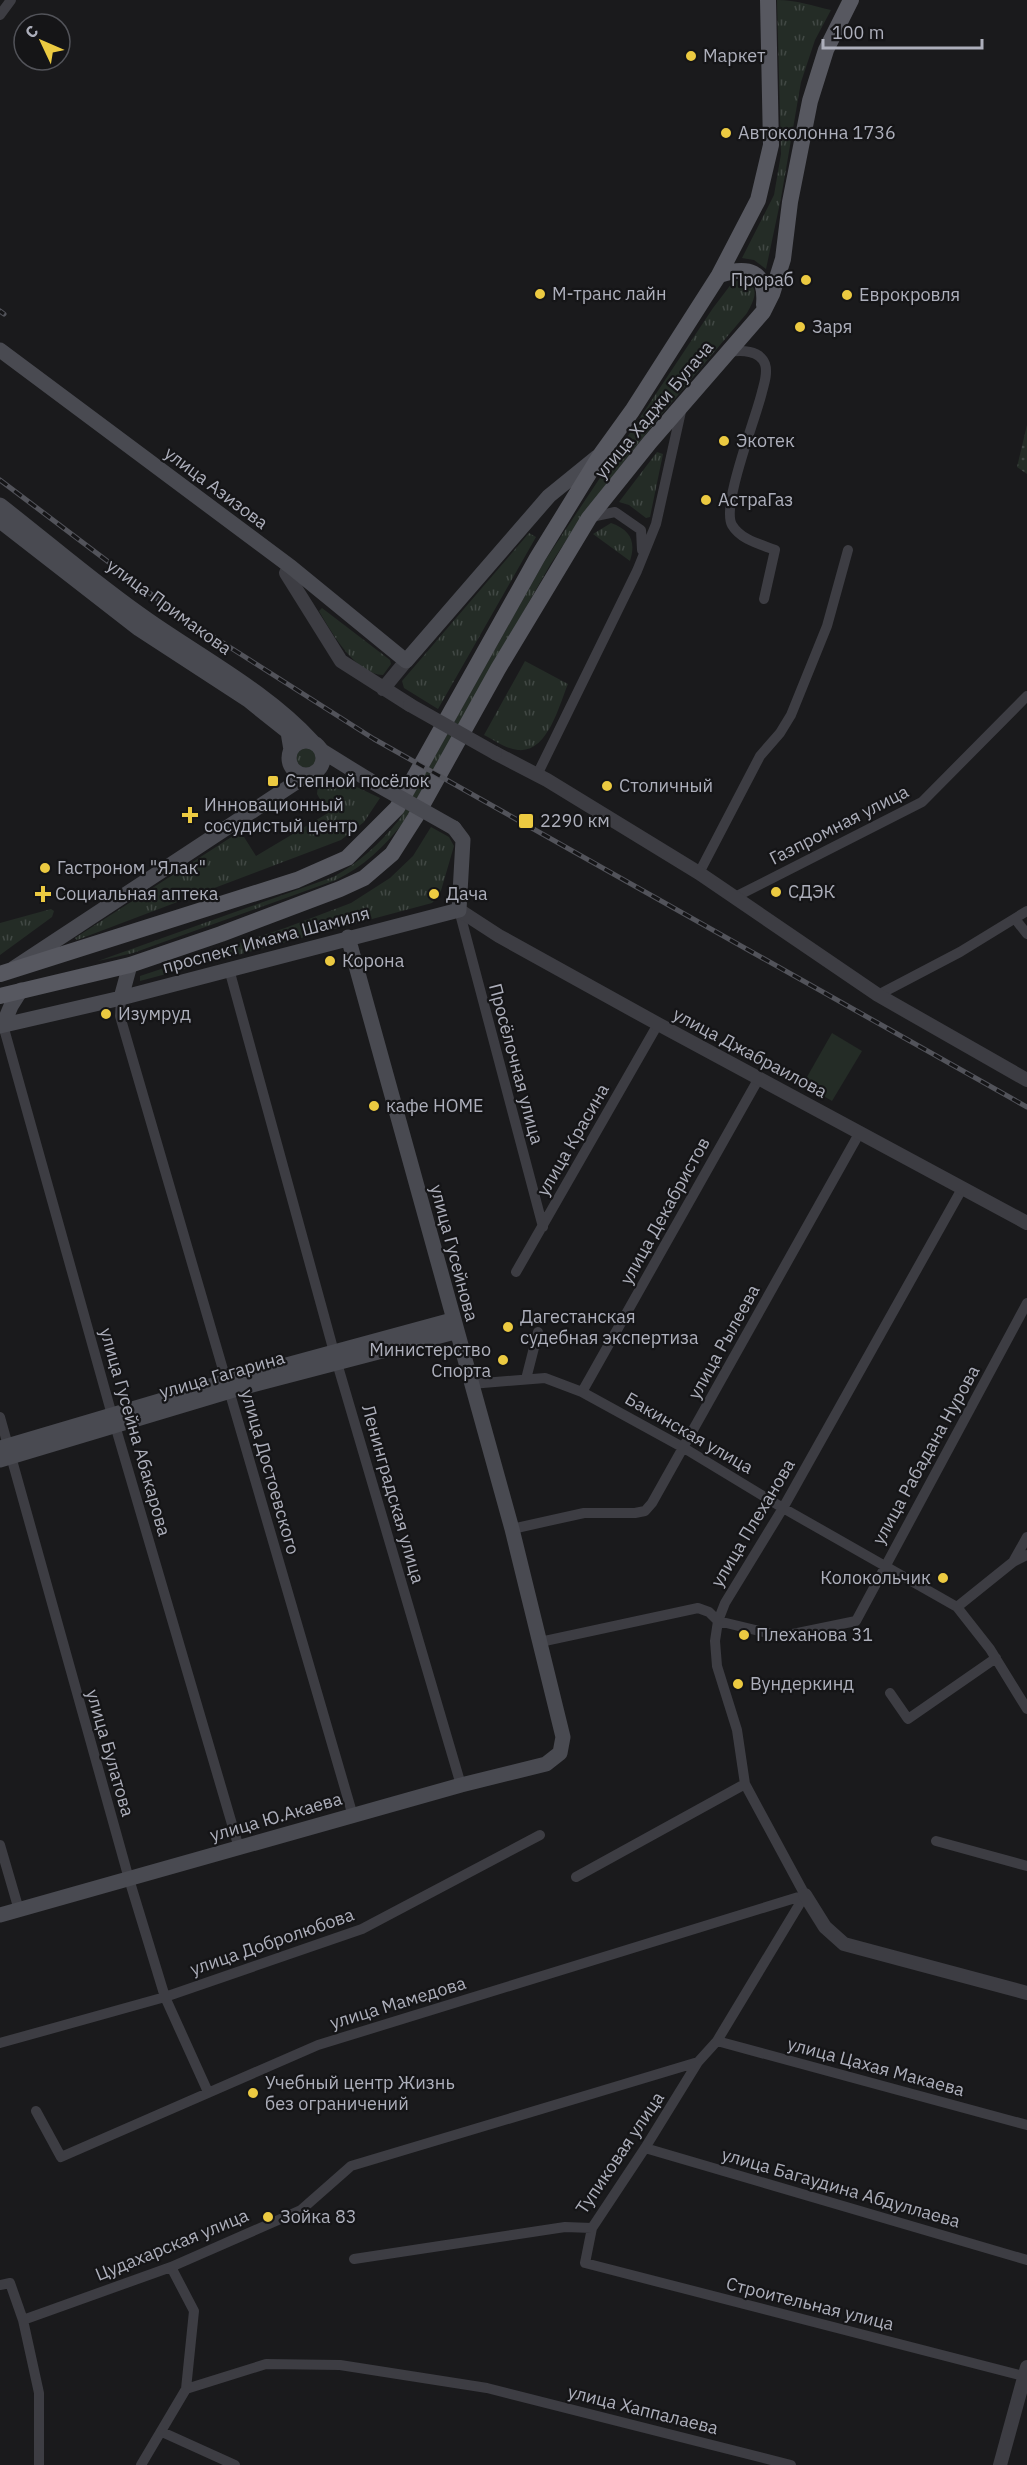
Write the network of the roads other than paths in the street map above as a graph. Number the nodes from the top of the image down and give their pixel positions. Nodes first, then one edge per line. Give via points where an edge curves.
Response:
1 (11, 0) edge
2 (768, 0) edge
3 (851, 0) edge
4 (0, 15) edge
5 (719, 275) junction
6 (763, 312) junction
7 (0, 350) edge
8 (729, 352) junction
9 (0, 359) edge
10 (683, 404) junction
11 (601, 454) junction
12 (549, 496) junction
13 (0, 505) edge
14 (569, 507) junction
15 (589, 518) junction
16 (0, 521) edge
17 (848, 550) dead end
18 (289, 570) junction
19 (637, 571) junction
20 (764, 599) dead end
21 (406, 661) junction
22 (383, 689) junction
23 (1027, 696) edge
24 (318, 747) junction
25 (291, 750) junction
26 (292, 767) junction
27 (352, 770) junction
28 (312, 773) junction
29 (537, 775) junction
30 (274, 797) junction
31 (415, 818) joint
32 (699, 873) junction
33 (735, 897) junction
34 (459, 910) junction
35 (1027, 911) edge
36 (1016, 920) junction
37 (1027, 934) edge
38 (348, 938) junction
39 (55, 939) junction
40 (58, 957) junction
41 (130, 964) junction
42 (230, 969) junction
43 (3, 974) edge
44 (21, 990) junction
45 (878, 995) junction
46 (0, 996) edge
47 (121, 998) junction
48 (658, 1024) junction
49 (2, 1026) edge
50 (759, 1078) junction
51 (1027, 1080) edge
52 (860, 1132) junction
53 (963, 1187) junction
54 (1027, 1223) edge
55 (543, 1227) junction
56 (516, 1272) dead end
57 (1027, 1303) edge
58 (454, 1326) junction
59 (538, 1332) dead end
60 (335, 1357) junction
61 (526, 1379) junction
62 (471, 1384) junction
63 (228, 1386) junction
64 (582, 1392) junction
65 (0, 1417) edge
66 (114, 1420) junction
67 (684, 1448) junction
68 (4, 1453) edge
69 (783, 1508) junction
70 (512, 1529) junction
71 (1027, 1537) edge
72 (1027, 1556) edge
73 (1013, 1562) junction
74 (884, 1565) junction
75 (957, 1607) junction
76 (718, 1621) junction
77 (540, 1642) junction
78 (996, 1658) junction
79 (890, 1694) dead end
80 (1027, 1709) edge
81 (560, 1753) joint
82 (745, 1784) junction
83 (461, 1785) junction
84 (353, 1816) junction
85 (540, 1835) dead end
86 (936, 1841) dead end
87 (0, 1845) edge
88 (239, 1848) junction
89 (1027, 1866) edge
90 (576, 1877) dead end
91 (129, 1879) junction
92 (805, 1895) junction
93 (19, 1910) junction
94 (0, 1915) edge
95 (1027, 1992) edge
96 (165, 1997) junction
97 (717, 2041) junction
98 (0, 2043) edge
99 (698, 2062) junction
100 (671, 2070) junction
101 (682, 2088) junction
102 (208, 2092) junction
103 (36, 2111) dead end
104 (1027, 2125) edge
105 (645, 2148) junction
106 (592, 2228) junction
107 (354, 2259) dead end
108 (1027, 2260) edge
109 (171, 2267) junction
110 (0, 2285) edge
111 (23, 2320) junction
112 (1026, 2373) edge
113 (186, 2389) junction
114 (162, 2432) junction
115 (39, 2465) edge
116 (141, 2465) edge
117 (235, 2465) edge
118 (791, 2465) edge
119 (999, 2465) edge

1 - 4 street
2 - 5 main road, улица Хаджи Булача via 771,145 758,200
3 - 6 main road, улица Хаджи Булача via 826,50 810,101 783,259
5 - 6 main road via 738,270 752,272 765,292
5 - 11 main road, улица Хаджи Булача
6 - 8 main road, улица Хаджи Булача
7 - 18 main road, улица Азизова
8 - 10 main road, улица Хаджи Булача
8 - 20 street via 750,352 762,359 766,371 729,512 730,523 740,534 775,550
9 - 18 main road, улица Азизова
10 - 15 main road, улица Хаджи Булача
10 - 19 street via 656,524
11 - 12 main road
11 - 14 main road, улица Хаджи Булача
12 - 14 main road
12 - 21 main road
13 - 24 main road, улица Примакова via 146,619 251,689
14 - 40 main road, улица Хаджи Булача via 397,808 347,858 297,880
15 - 19 street via 615,512 641,530 642,554
15 - 31 main road, улица Хаджи Булача
16 - 25 main road, улица Примакова via 139,629 248,700 288,732
17 - 32 street via 827,626 791,715 760,756
18 - 21 main road, улица Азизова
18 - 22 street, улица Азизова via 341,661
19 - 29 street
21 - 22 street
22 - 29 street, улица Азизова, bridge
23 - 33 street, Газпромная улица via 922,802
24 - 25 main road via 298,743
24 - 27 main road
24 - 28 main road via 323,760
25 - 26 main road
26 - 28 main road via 296,772
26 - 30 main road
27 - 28 main road
27 - 34 main road, bridge via 454,828 463,840
28 - 30 main road
29 - 32 street, улица Азизова
30 - 39 main road
31 - 41 main road, проспект Имама Шамиля via 392,854 364,878 305,903
32 - 33 street, улица Азизова
33 - 45 street, улица Азизова
34 - 38 main road, проспект Имама Шамиля
34 - 48 street, улица Джабраилова
34 - 55 street, Просёлочная улица
35 - 36 street
36 - 37 street
36 - 45 street
38 - 42 main road, проспект Имама Шамиля
38 - 58 main road, улица Гусейнова
39 - 40 main road via 50,945 53,955
39 - 43 main road
40 - 43 main road
41 - 44 main road, проспект Имама Шамиля
41 - 47 main road
42 - 47 main road, проспект Имама Шамиля
42 - 60 street, Ленинградская улица
44 - 46 main road, проспект Имама Шамиля
44 - 49 main road
45 - 51 street, улица Азизова
47 - 49 main road, проспект Имама Шамиля
47 - 63 street, улица Достоевского via 120,1016
48 - 50 street, улица Джабраилова
48 - 55 street, улица Красина
49 - 66 street, улица Гусейна Абакарова
50 - 52 street, улица Джабраилова
50 - 64 street, улица Декабристов
52 - 53 street, улица Джабраилова
52 - 67 street, улица Рылеева
53 - 54 street, улица Джабраилова
53 - 69 street, улица Плеханова
55 - 56 street, улица Красина
57 - 74 street, улица Рабадана Нурова
58 - 60 main road, улица Гагарина
58 - 62 main road, улица Гусейнова
59 - 61 street
60 - 63 main road, улица Гагарина
60 - 83 street, Ленинградская улица
61 - 62 street, Бакинская улица
61 - 64 street, Бакинская улица via 545,1378
62 - 70 main road, улица Гусейнова
63 - 66 main road, улица Гагарина
63 - 84 street, улица Достоевского
64 - 67 street, Бакинская улица
65 - 68 street, улица Булатова
66 - 68 main road, улица Гагарина
66 - 88 street, улица Гусейна Абакарова
67 - 69 street, Бакинская улица
67 - 70 street, улица Рылеева via 645,1511 584,1513
68 - 91 street, улица Булатова
69 - 74 street, Бакинская улица
69 - 76 street, улица Плеханова
70 - 77 main road, улица Гусейнова
71 - 73 street
72 - 73 street
73 - 75 street
74 - 75 street, Бакинская улица
74 - 76 street, улица Рабадана Нурова via 856,1621 788,1635
75 - 78 street, Бакинская улица
76 - 77 street, улица Рабадана Нурова via 698,1608
76 - 82 street, улица Плеханова via 717,1666 737,1730
77 - 81 main road, улица Гусейнова via 563,1737
78 - 79 street via 908,1719
78 - 80 street, Бакинская улица
81 - 83 main road, улица Ю.Акаева via 546,1764
82 - 90 street
82 - 92 street, улица Плеханова
83 - 84 main road, улица Ю.Акаева
84 - 88 main road, улица Ю.Акаева
85 - 96 street, улица Добролюбова via 362,1929
86 - 89 street
87 - 93 street
88 - 91 main road, улица Ю.Акаева
91 - 93 main road, улица Ю.Акаева
91 - 96 street, улица Булатова
92 - 95 street via 825,1927 844,1944
92 - 97 street, Тупиковая улица
92 - 102 street, улица Мамедова via 318,2045
93 - 94 main road, улица Ю.Акаева
96 - 98 street, улица Добролюбова
96 - 102 street, улица Булатова
97 - 99 street, Тупиковая улица
97 - 104 street, улица Цахая Макаева
99 - 100 street, Цудахарская улица
99 - 101 street, Тупиковая улица
100 - 101 street
100 - 109 street, Цудахарская улица via 351,2166 301,2210
101 - 105 street, Тупиковая улица
102 - 103 street, улица Мамедова via 60,2157
105 - 106 street, Тупиковая улица
105 - 108 street, улица Багаудина Абдуллаева
106 - 107 street, Тупиковая улица via 565,2228
106 - 112 street, Строительная улица via 585,2263
109 - 111 street, Цудахарская улица
109 - 113 street via 194,2311
110 - 111 street via 10,2283
111 - 115 street via 39,2393
112 - 119 street
113 - 114 street
113 - 118 street, улица Хаппалаева via 266,2364 340,2365 487,2388
114 - 116 street
114 - 117 street

